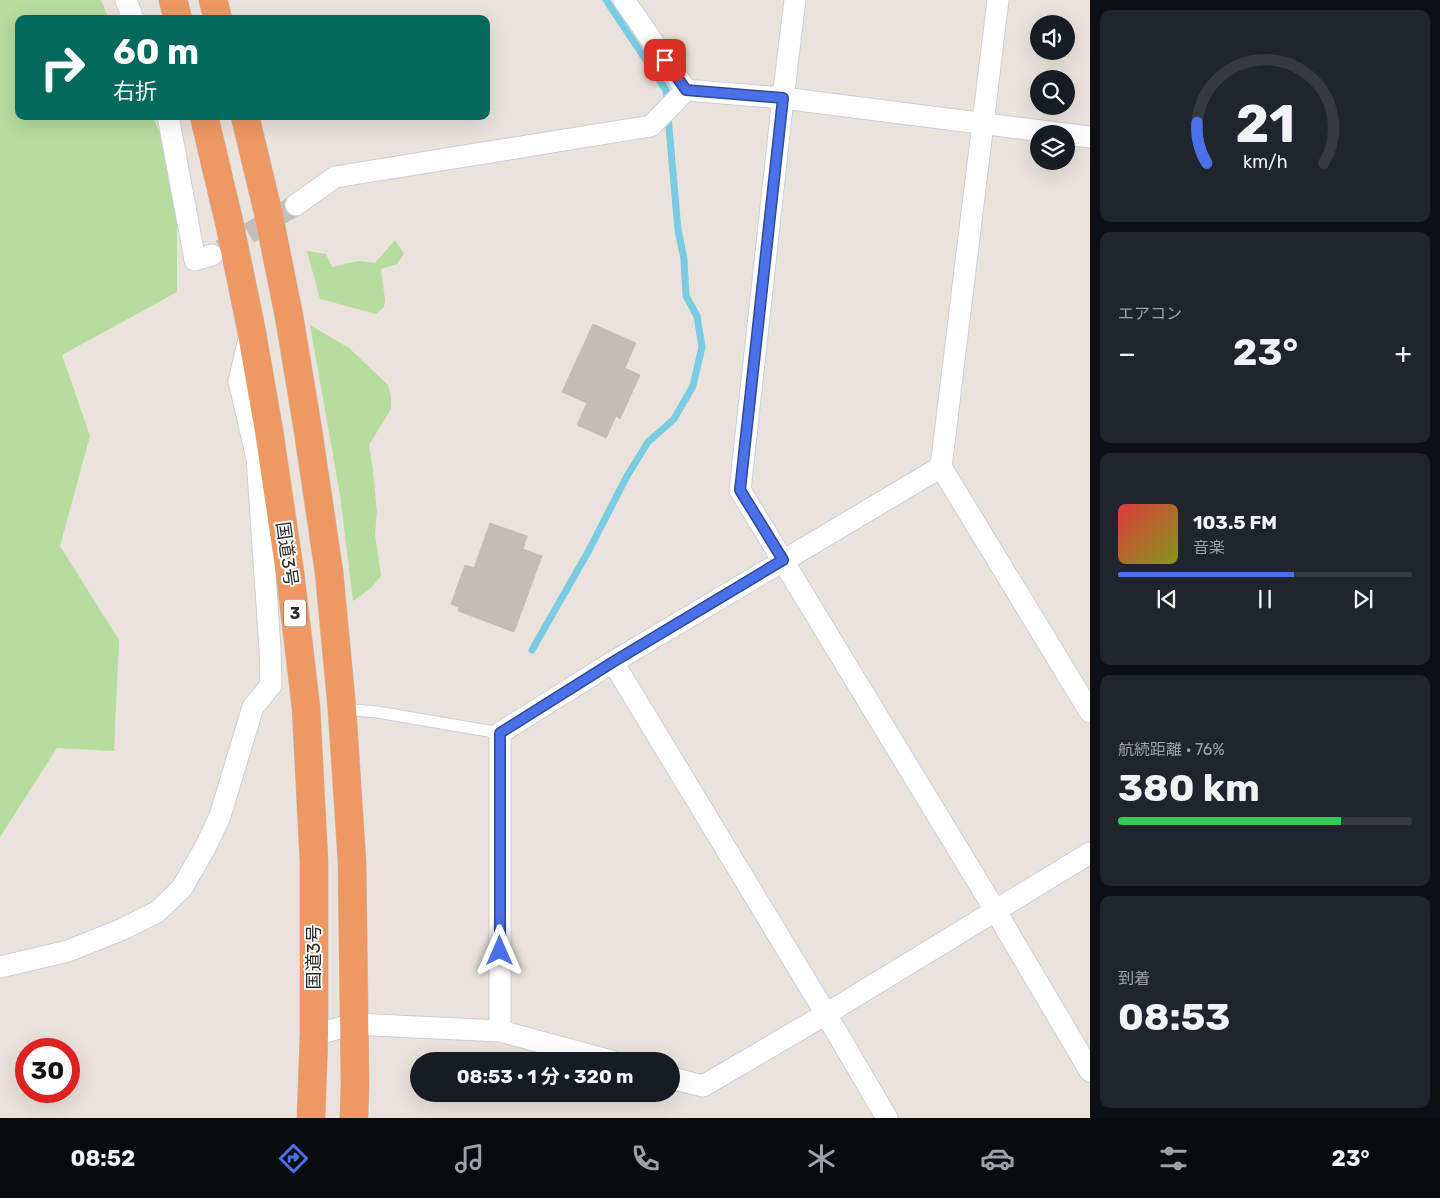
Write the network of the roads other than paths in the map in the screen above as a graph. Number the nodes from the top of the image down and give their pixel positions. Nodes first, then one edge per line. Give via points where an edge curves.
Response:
1 (126, 0) edge
2 (173, 0) edge
3 (213, 0) edge
4 (624, 0) edge
5 (795, 0) edge
6 (998, 0) edge
7 (132, 15) edge
8 (177, 15) edge
9 (217, 15) edge
10 (686, 90) junction
11 (783, 98) junction
12 (169, 120) edge
13 (205, 120) edge
14 (246, 120) edge
15 (983, 124) junction
16 (1030, 130) edge
17 (1075, 135) edge
18 (1090, 137) edge
19 (296, 205) tunnel mouth
20 (212, 255) tunnel mouth
21 (251, 328) junction
22 (941, 467) junction
23 (783, 560) junction
24 (613, 662) junction
25 (342, 709) junction
26 (1090, 712) edge
27 (500, 733) junction
28 (1090, 853) edge
29 (995, 910) junction
30 (0, 967) edge
31 (826, 1014) junction
32 (354, 1024) junction
33 (500, 1031) junction
34 (314, 1035) junction
35 (578, 1052) edge
36 (1090, 1070) edge
37 (680, 1080) edge
38 (311, 1118) edge
39 (354, 1118) edge
40 (887, 1118) edge

1 - 7 street
2 - 8 highway
3 - 9 highway
4 - 10 street
5 - 11 street
6 - 15 street
10 - 11 street
10 - 19 street via 651,126 335,177
11 - 15 street
11 - 23 street via 740,490
12 - 20 street via 195,260
13 - 21 highway, 国道3号 / 3
14 - 25 highway, 3 via 289,316 307,424 329,572
15 - 16 street
15 - 22 street
17 - 18 street
21 - 30 street via 239,381 257,458 271,685 253,707 220,816 182,888 157,912 68,951
21 - 34 highway, 国道3号 / 3 via 290,573 306,707 314,862
22 - 23 street
22 - 26 street
23 - 24 street
23 - 29 street
24 - 27 street
24 - 31 street
25 - 27 lane
25 - 32 highway, 3 via 352,862
27 - 33 street
28 - 29 street
29 - 31 street
29 - 36 street
31 - 37 street via 703,1086
31 - 40 street
32 - 33 street
32 - 34 street
32 - 39 highway, 3
33 - 35 street
34 - 38 highway, 国道3号 / 3

